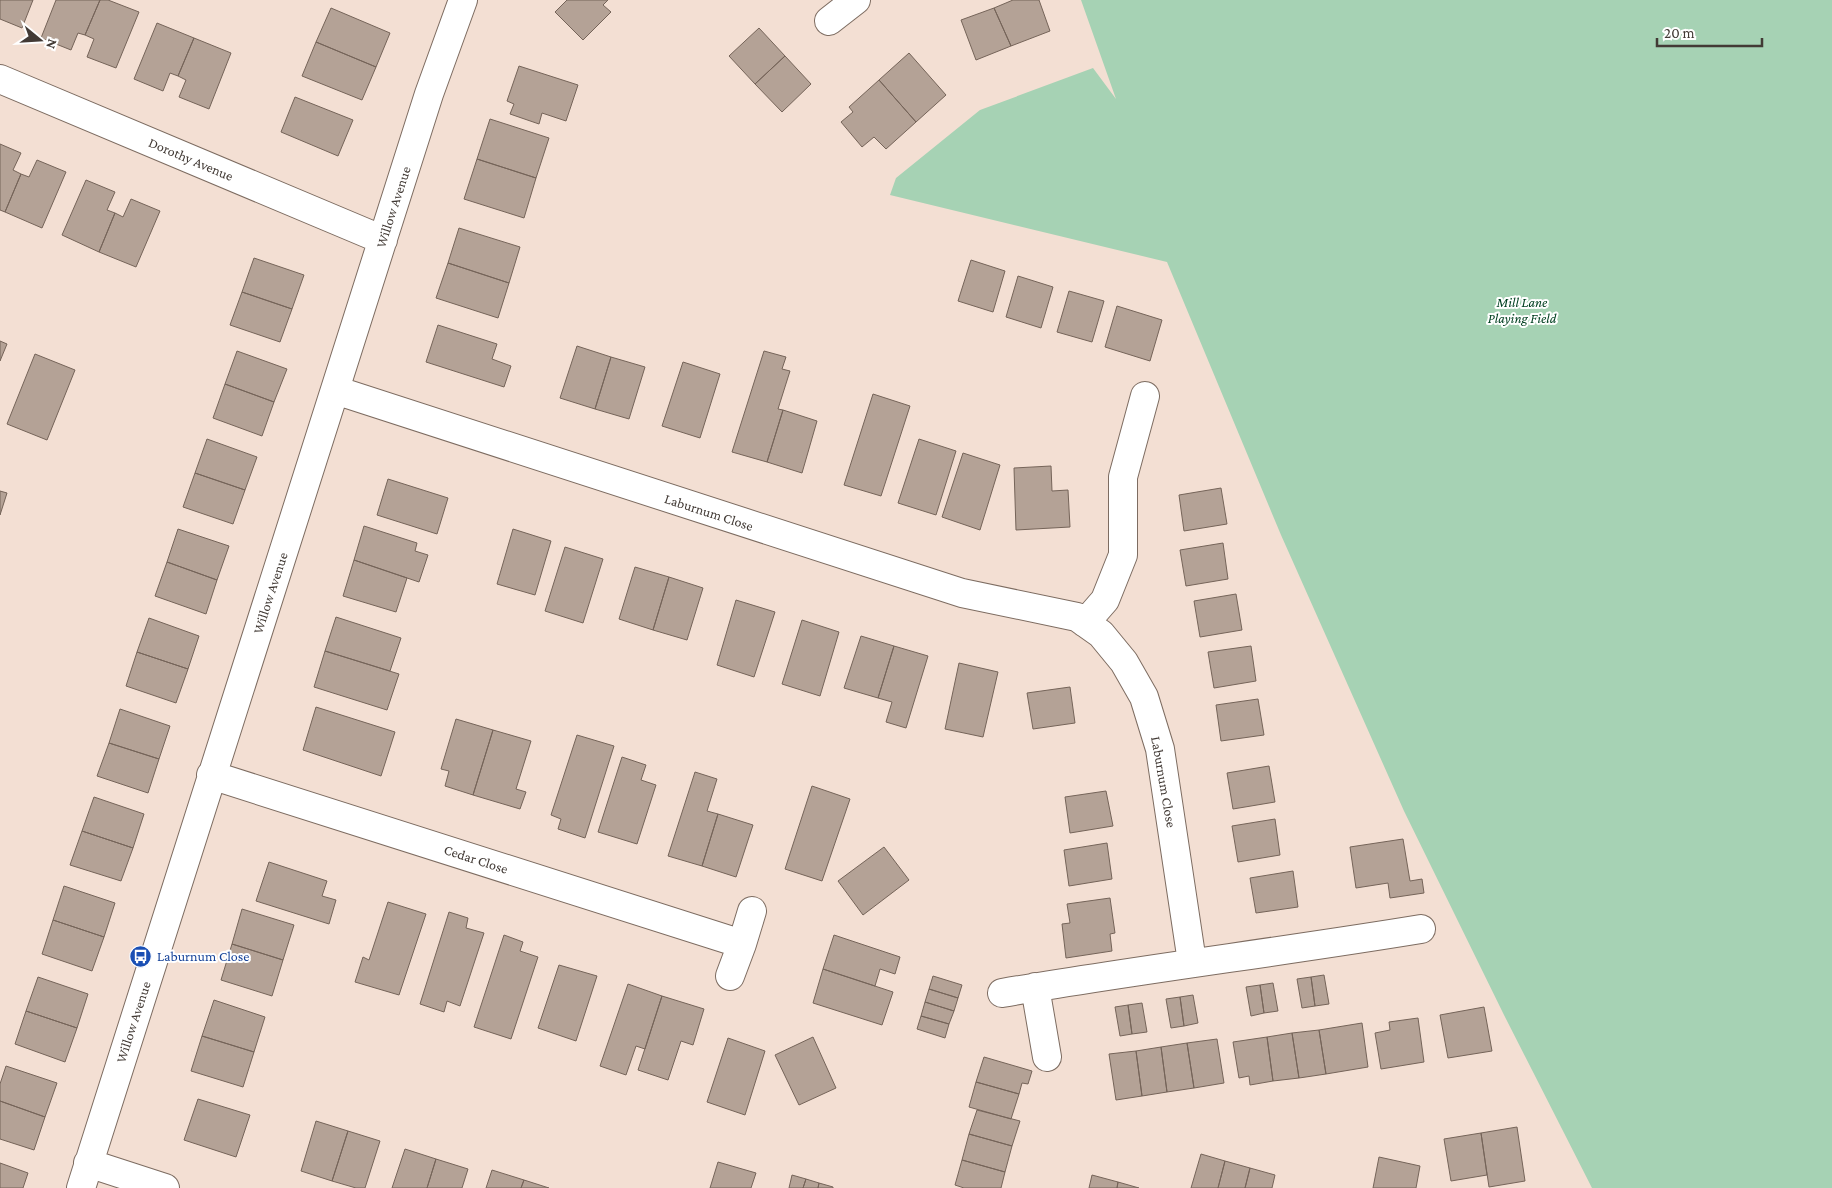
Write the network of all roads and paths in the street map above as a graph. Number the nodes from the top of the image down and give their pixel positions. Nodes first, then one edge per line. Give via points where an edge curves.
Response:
1 (463, 0) edge
2 (856, 0) edge
3 (829, 21) dead end
4 (0, 79) edge
5 (383, 240) junction
6 (335, 390) junction
7 (1145, 396) dead end
8 (1085, 623) junction
9 (211, 775) junction
10 (752, 911) dead end
11 (1420, 929) dead end
12 (742, 944) junction
13 (1192, 962) junction
14 (730, 976) dead end
15 (1035, 987) junction
16 (1002, 993) dead end
17 (1047, 1057) dead end
18 (84, 1176) edge
19 (165, 1188) edge

1 - 5 street, Willow Avenue via 429,94
2 - 3 street
4 - 5 street, Dorothy Avenue
5 - 6 street, Willow Avenue
6 - 8 street, Laburnum Close via 962,593 1062,613
6 - 9 street, Willow Avenue
7 - 8 street via 1123,477 1123,555 1105,600
8 - 13 street, Laburnum Close via 1101,634 1124,662 1144,697 1160,749
9 - 12 street, Cedar Close
9 - 18 street, Willow Avenue
10 - 12 street
11 - 13 street
12 - 14 street
13 - 15 street
15 - 16 street
15 - 17 street
18 - 19 street

